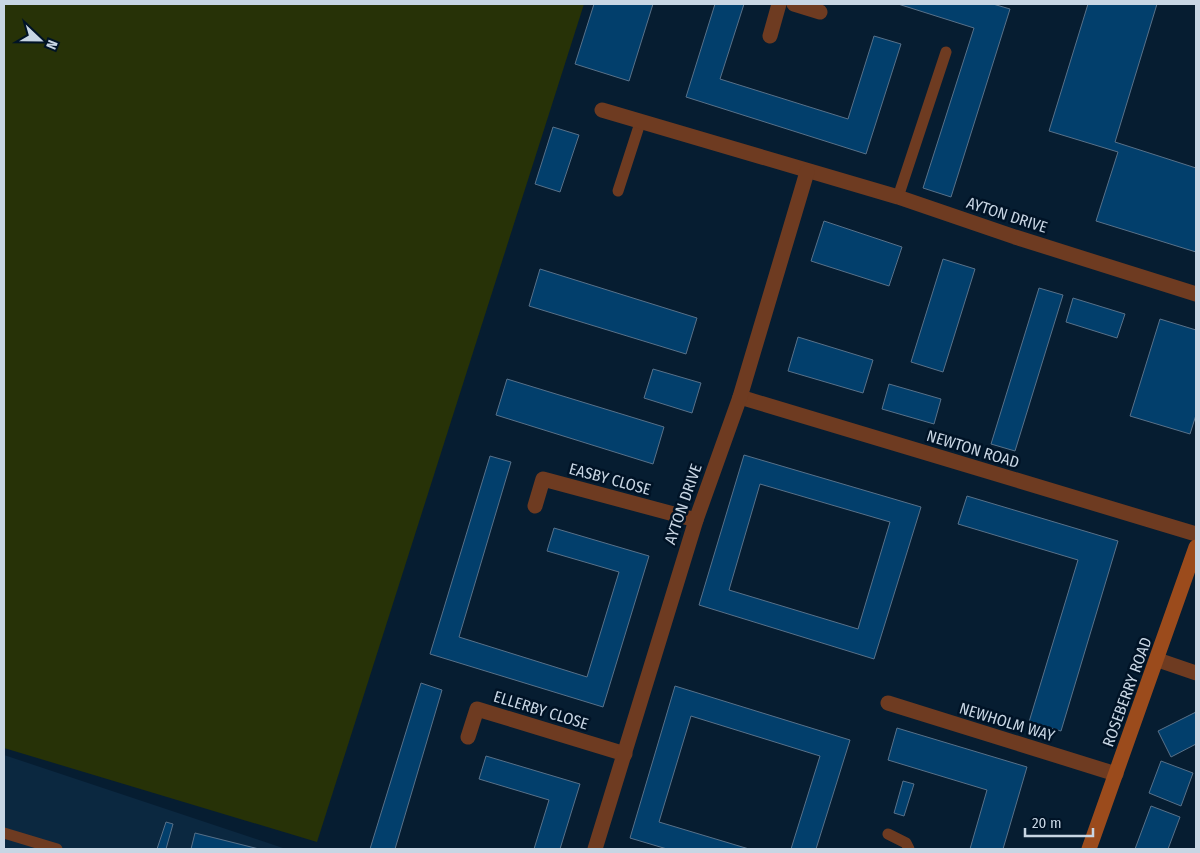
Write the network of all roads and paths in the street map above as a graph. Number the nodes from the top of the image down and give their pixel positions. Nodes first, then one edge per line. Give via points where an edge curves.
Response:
1 (779, 4) edge
2 (794, 4) edge
3 (820, 12) dead end
4 (770, 36) dead end
5 (946, 52) dead end
6 (602, 110) dead end
7 (640, 122) junction
8 (806, 172) junction
9 (618, 191) dead end
10 (898, 197) junction
11 (1196, 294) edge
12 (740, 397) junction
13 (535, 506) dead end
14 (696, 520) junction
15 (1196, 534) edge
16 (1196, 547) edge
17 (1158, 660) junction
18 (1196, 673) edge
19 (888, 703) dead end
20 (468, 737) dead end
21 (624, 754) junction
22 (1116, 774) junction
23 (4, 834) edge
24 (888, 834) dead end
25 (57, 849) edge
26 (596, 849) edge
27 (909, 849) edge
28 (1089, 849) edge

1 - 4 street
2 - 3 street
5 - 10 lane
6 - 7 street, AYTON DRIVE
7 - 8 street, AYTON DRIVE
7 - 9 lane
8 - 10 street, AYTON DRIVE
8 - 12 street, AYTON DRIVE
10 - 11 street, AYTON DRIVE
12 - 14 street, AYTON DRIVE
12 - 15 street, NEWTON ROAD
13 - 14 street, EASBY CLOSE via 543,479
14 - 21 street, AYTON DRIVE
16 - 17 street, ROSEBERRY ROAD
17 - 18 street
17 - 22 street, ROSEBERRY ROAD
19 - 22 street, NEWHOLM WAY
20 - 21 street, ELLERBY CLOSE via 477,709
21 - 26 street, AYTON DRIVE
22 - 28 street, ROSEBERRY ROAD
23 - 25 lane
24 - 27 lane via 906,843

